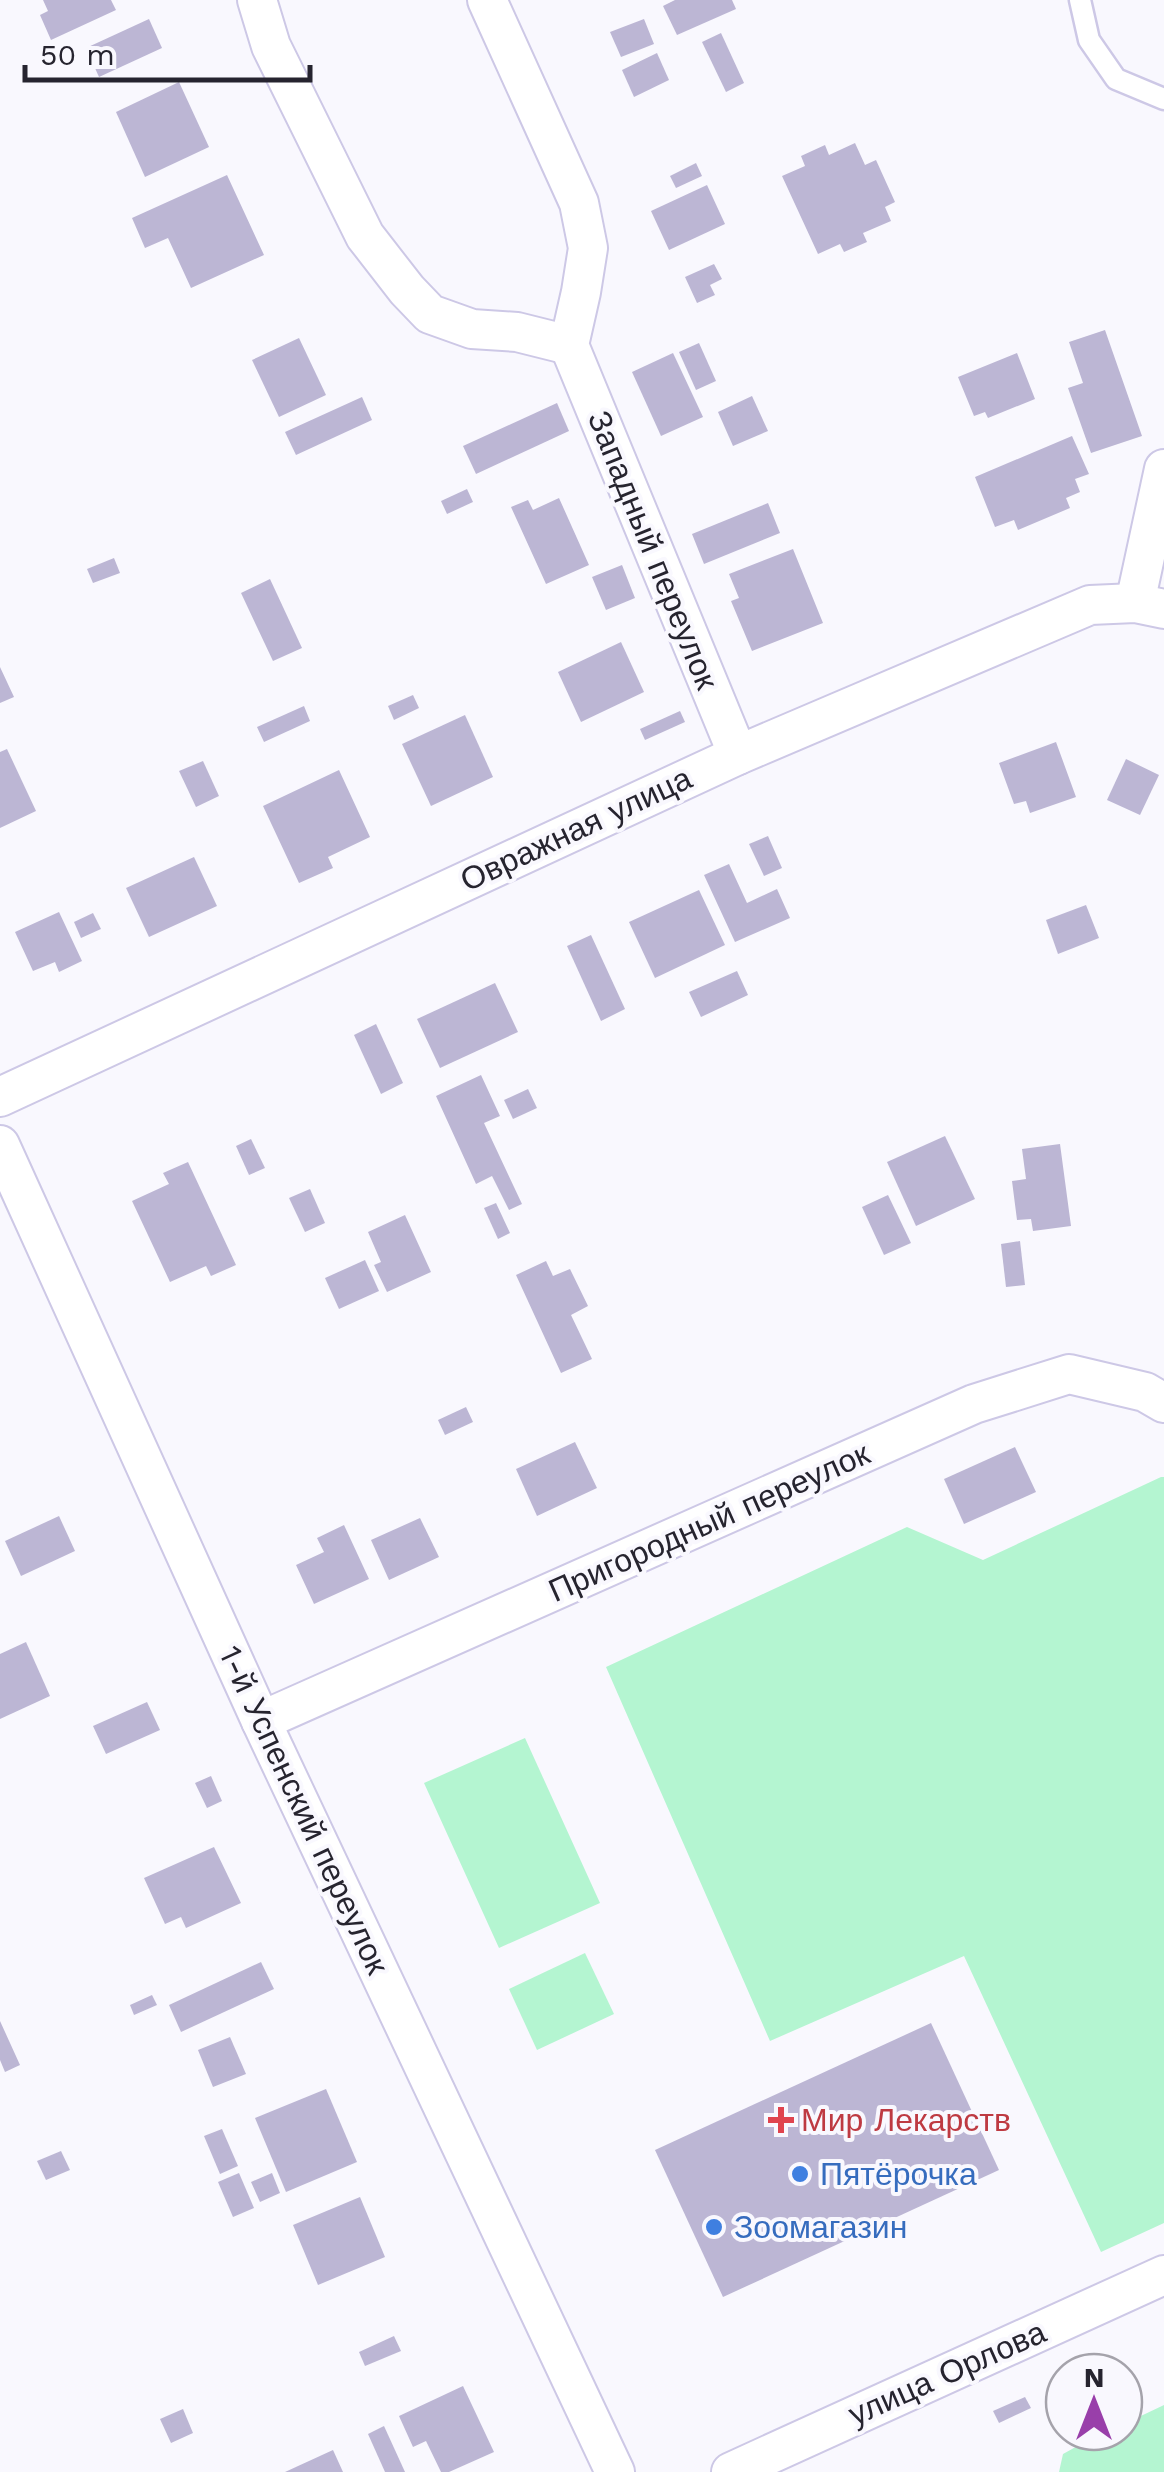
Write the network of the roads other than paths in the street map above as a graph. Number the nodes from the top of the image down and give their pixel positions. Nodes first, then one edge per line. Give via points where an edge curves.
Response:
1 (258, 0) edge
2 (487, 0) edge
3 (1080, 0) edge
4 (1164, 98) edge
5 (568, 344) junction
6 (1164, 469) edge
7 (1149, 606) edge
8 (738, 755) junction
9 (0, 1097) edge
10 (0, 1146) edge
11 (1164, 1403) edge
12 (261, 1721) junction
13 (1164, 2274) edge
14 (777, 2461) edge
15 (614, 2472) edge
16 (731, 2472) edge

1 - 5 street via 270,46 365,236 407,290 430,314 472,329
2 - 5 street via 579,203 588,248
3 - 4 lane via 1089,40 1116,79
5 - 8 street, Западный переулок
6 - 7 street
7 - 8 street, Овражная улица via 1090,604
8 - 9 street, Овражная улица
10 - 12 street, 1-й Успенский переулок
11 - 12 street, Пригородный переулок via 1069,1374 974,1404
12 - 15 street, 1-й Успенский переулок
13 - 14 street, улица Орлова
14 - 16 street, улица Орлова

